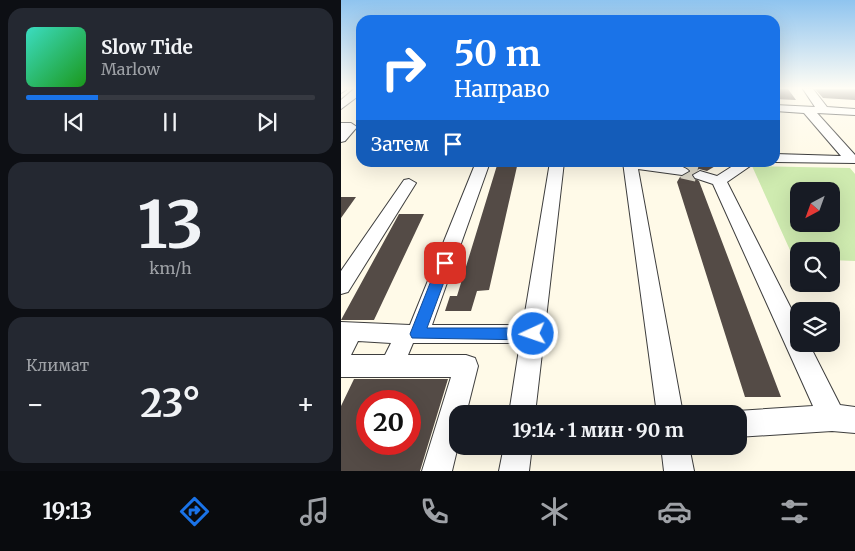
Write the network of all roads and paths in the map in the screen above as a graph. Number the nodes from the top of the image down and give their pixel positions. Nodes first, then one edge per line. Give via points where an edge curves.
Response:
1 (809, 111) edge
2 (839, 111) edge
3 (855, 112) edge
4 (341, 127) edge
5 (341, 138) edge
6 (780, 158) edge
7 (854, 161) edge
8 (481, 167) edge
9 (556, 167) edge
10 (631, 167) edge
11 (656, 167) edge
12 (736, 167) edge
13 (682, 171) tunnel mouth
14 (409, 183) dead end
15 (341, 287) edge
16 (411, 334) junction
17 (533, 334) junction
18 (344, 338) edge
19 (341, 366) edge
20 (392, 366) junction
21 (523, 405) edge
22 (669, 405) edge
23 (843, 419) edge
24 (747, 424) edge
25 (517, 455) edge
26 (676, 455) edge
27 (437, 471) edge
28 (514, 471) edge
29 (679, 471) edge

1 - 7 street
2 - 3 street
4 - 5 street via 351,127
6 - 7 street
8 - 16 street
9 - 17 street
10 - 22 street
11 - 13 street
12 - 23 street via 709,178
14 - 15 street
16 - 17 street
16 - 18 street
16 - 20 street
17 - 21 street
19 - 20 street
20 - 27 street via 466,366
23 - 24 street
25 - 28 street
26 - 29 street

